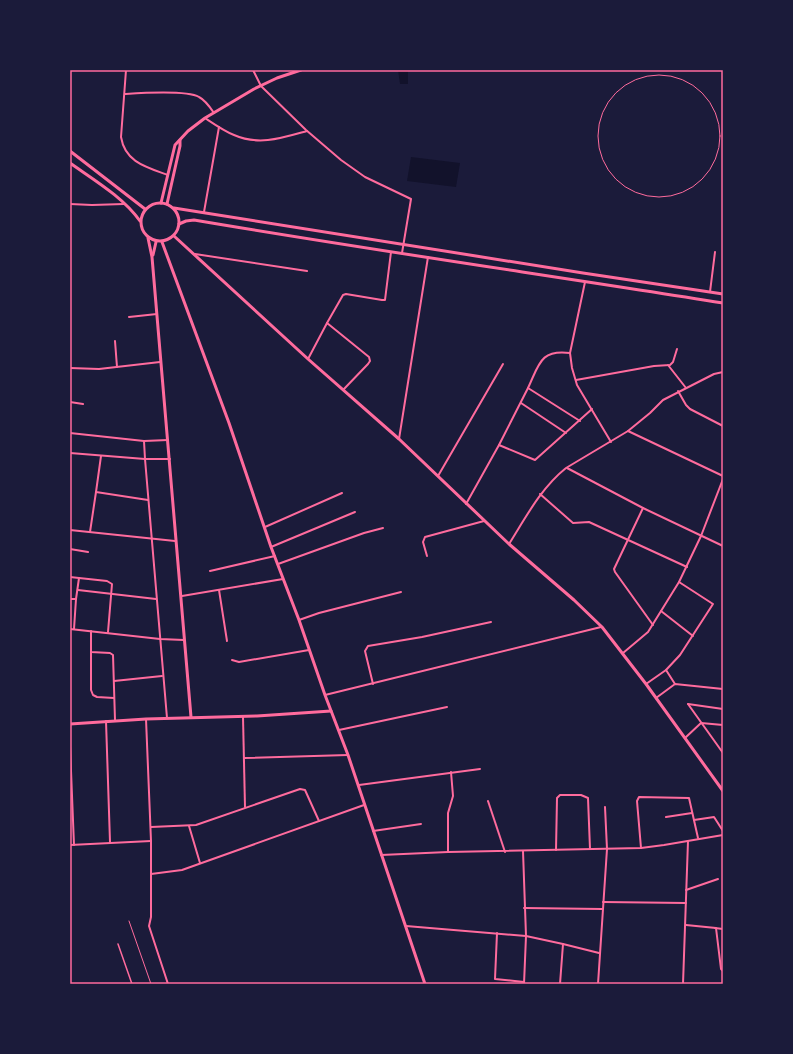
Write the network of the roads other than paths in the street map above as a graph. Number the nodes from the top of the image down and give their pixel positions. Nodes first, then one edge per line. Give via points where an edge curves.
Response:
1 (126, 70) edge
2 (253, 70) edge
3 (301, 70) edge
4 (261, 86) junction
5 (125, 94) junction
6 (214, 112) junction
7 (205, 118) junction
8 (220, 127) junction
9 (307, 130) junction
10 (180, 140) junction
11 (70, 151) edge
12 (70, 163) edge
13 (608, 169) joint
14 (168, 175) junction
15 (161, 203) junction
16 (70, 204) edge
17 (124, 204) junction
18 (167, 204) junction
19 (174, 208) junction
20 (145, 209) junction
21 (204, 213) junction
22 (140, 221) junction
23 (179, 224) junction
24 (174, 236) junction
25 (148, 238) junction
26 (156, 242) junction
27 (162, 242) junction
28 (403, 244) junction
29 (391, 252) junction
30 (715, 252) dead end
31 (195, 254) junction
32 (402, 254) junction
33 (152, 257) junction
34 (428, 257) junction
35 (307, 271) dead end
36 (585, 282) junction
37 (710, 292) junction
38 (723, 294) edge
39 (723, 303) edge
40 (157, 314) junction
41 (129, 317) dead end
42 (327, 323) junction
43 (114, 341) dead end
44 (677, 350) dead end
45 (570, 353) junction
46 (308, 359) junction
47 (161, 362) junction
48 (503, 364) dead end
49 (668, 365) junction
50 (117, 367) junction
51 (70, 368) edge
52 (723, 372) edge
53 (575, 380) junction
54 (528, 388) junction
55 (686, 388) junction
56 (343, 390) junction
57 (678, 391) junction
58 (70, 402) edge
59 (521, 403) junction
60 (83, 404) dead end
61 (592, 410) junction
62 (580, 421) junction
63 (723, 426) edge
64 (628, 431) junction
65 (70, 433) edge
66 (566, 433) junction
67 (399, 439) junction
68 (168, 440) junction
69 (144, 441) junction
70 (611, 442) junction
71 (499, 445) junction
72 (70, 453) edge
73 (101, 456) junction
74 (145, 459) junction
75 (170, 460) junction
76 (566, 468) junction
77 (438, 476) junction
78 (723, 478) edge
79 (96, 492) junction
80 (342, 493) dead end
81 (540, 494) junction
82 (148, 500) junction
83 (466, 504) junction
84 (643, 508) junction
85 (355, 512) dead end
86 (485, 521) junction
87 (264, 527) junction
88 (383, 528) dead end
89 (70, 530) edge
90 (90, 532) junction
91 (701, 536) junction
92 (151, 539) junction
93 (627, 540) junction
94 (177, 541) junction
95 (509, 544) junction
96 (723, 546) edge
97 (271, 547) junction
98 (70, 549) edge
99 (88, 552) dead end
100 (274, 556) junction
101 (427, 556) dead end
102 (278, 564) junction
103 (687, 567) junction
104 (210, 571) dead end
105 (70, 577) edge
106 (79, 578) junction
107 (283, 579) junction
108 (679, 582) junction
109 (78, 590) junction
110 (219, 590) junction
111 (401, 592) dead end
112 (112, 594) junction
113 (182, 596) junction
114 (70, 599) edge
115 (76, 599) junction
116 (156, 599) junction
117 (661, 612) junction
118 (299, 620) junction
119 (491, 622) dead end
120 (653, 625) junction
121 (602, 627) junction
122 (70, 629) edge
123 (74, 629) junction
124 (91, 631) junction
125 (108, 632) junction
126 (693, 636) junction
127 (160, 639) junction
128 (185, 640) junction
129 (227, 641) dead end
130 (309, 650) junction
131 (91, 652) junction
132 (623, 654) junction
133 (232, 660) dead end
134 (666, 670) junction
135 (163, 676) junction
136 (114, 681) junction
137 (372, 684) junction
138 (646, 684) junction
139 (675, 684) junction
140 (723, 689) edge
141 (325, 696) junction
142 (114, 698) junction
143 (656, 698) junction
144 (447, 707) dead end
145 (723, 708) edge
146 (331, 711) junction
147 (243, 717) junction
148 (166, 718) junction
149 (191, 718) junction
150 (146, 719) junction
151 (115, 720) junction
152 (106, 721) junction
153 (701, 723) junction
154 (70, 724) edge
155 (723, 726) edge
156 (339, 730) junction
157 (684, 738) junction
158 (70, 746) edge
159 (723, 753) edge
160 (348, 755) junction
161 (244, 758) junction
162 (480, 769) dead end
163 (451, 772) junction
164 (358, 786) junction
165 (723, 791) edge
166 (488, 801) dead end
167 (364, 805) junction
168 (605, 807) dead end
169 (245, 808) junction
170 (692, 813) junction
171 (666, 817) dead end
172 (694, 820) junction
173 (319, 821) junction
174 (421, 824) dead end
175 (189, 826) junction
176 (150, 827) junction
177 (373, 831) junction
178 (723, 831) edge
179 (723, 835) edge
180 (698, 839) junction
181 (150, 841) junction
182 (688, 841) junction
183 (110, 842) junction
184 (70, 845) edge
185 (74, 845) junction
186 (641, 848) junction
187 (590, 849) junction
188 (607, 849) junction
189 (556, 850) junction
190 (524, 851) junction
191 (448, 852) junction
192 (504, 852) junction
193 (381, 855) junction
194 (200, 863) junction
195 (151, 874) junction
196 (718, 879) dead end
197 (686, 890) junction
198 (603, 902) junction
199 (686, 903) junction
200 (524, 908) junction
201 (602, 909) junction
202 (129, 921) dead end
203 (406, 926) junction
204 (686, 926) junction
205 (715, 928) junction
206 (723, 929) edge
207 (497, 933) junction
208 (526, 936) junction
209 (118, 944) dead end
210 (563, 944) junction
211 (599, 953) junction
212 (723, 970) edge
213 (524, 983) edge
214 (132, 984) edge
215 (151, 984) edge
216 (168, 984) edge
217 (425, 984) edge
218 (560, 984) edge
219 (598, 984) edge
220 (683, 984) edge

1 - 5 street
2 - 4 street
3 - 4 street
4 - 6 street
4 - 9 street
5 - 6 street via 193,95 203,99
5 - 14 street via 121,137 126,153 136,161
6 - 7 street
7 - 8 street
7 - 10 street
8 - 9 street via 233,135 261,141
8 - 21 street
9 - 28 street via 365,177 411,199
10 - 14 street via 175,145
10 - 18 street
11 - 20 street
12 - 17 street
13 - 13 lane via 623,185 644,195 667,196 689,189 706,174 717,152 719,128 711,104 693,85 682,79 657,75 644,76 632,81 612,97 600,119 599,145
14 - 15 street
15 - 18 street
15 - 20 street
16 - 17 street
17 - 22 street
18 - 19 street
19 - 21 street
19 - 23 street
20 - 22 street
21 - 28 street
22 - 25 street via 141,228
23 - 24 street
23 - 29 street via 194,220
24 - 27 street
24 - 31 street
25 - 26 street
25 - 33 street
26 - 27 street
26 - 33 street
27 - 87 street via 229,423
28 - 32 street
28 - 37 street
29 - 32 street
29 - 42 street via 385,300 342,295
30 - 37 street
31 - 35 street
31 - 46 street
32 - 34 street
33 - 40 street
34 - 36 street
34 - 67 street
36 - 39 street
36 - 45 street
37 - 38 street
40 - 41 street
40 - 47 street
42 - 46 street
42 - 56 street via 370,359
43 - 50 street
44 - 49 street via 673,362
45 - 53 street
45 - 54 street via 554,352 544,358
46 - 56 street
47 - 50 street
47 - 68 street
48 - 77 street
49 - 53 street
49 - 55 street
50 - 51 street
52 - 55 street
53 - 61 street
54 - 59 street
54 - 62 street
55 - 57 street
56 - 67 street
57 - 63 street via 690,409
57 - 64 street via 659,403
58 - 60 street
59 - 66 street
59 - 71 street
61 - 62 street
61 - 70 street
62 - 66 street
64 - 70 street
64 - 78 street
65 - 69 street
66 - 71 street via 535,460
67 - 77 street
68 - 69 street
68 - 75 street
69 - 74 street
70 - 76 street
71 - 83 street
72 - 73 street
73 - 74 street
73 - 79 street
74 - 75 street
74 - 82 street
75 - 94 street
76 - 81 street
76 - 84 street
77 - 83 street
78 - 91 street
79 - 82 street
79 - 90 street
80 - 87 street
81 - 93 street via 573,523 589,522
81 - 95 street
82 - 92 street
83 - 86 street
84 - 91 street
84 - 93 street
85 - 97 street
86 - 95 street
86 - 101 street via 425,537 423,542
87 - 97 street
88 - 102 street
89 - 90 street
90 - 92 street
91 - 96 street
91 - 103 street
92 - 94 street
92 - 116 street
93 - 103 street
93 - 120 street via 614,570
94 - 113 street
95 - 121 street
97 - 100 street
98 - 99 street
100 - 102 street
100 - 104 street
102 - 107 street
103 - 108 street
105 - 106 street
106 - 109 street
106 - 112 street via 111,582
107 - 110 street
107 - 118 street
108 - 117 street
108 - 126 street via 713,604
109 - 112 street
109 - 115 street
110 - 113 street
110 - 129 street
111 - 118 street
112 - 116 street
112 - 125 street
113 - 128 street
114 - 115 street
115 - 123 street
116 - 127 street
117 - 120 street
117 - 126 street
118 - 130 street
119 - 137 street via 368,646 365,651
120 - 132 street
121 - 132 street
121 - 137 street
122 - 123 street
123 - 124 street
124 - 125 street
124 - 131 street
125 - 127 street
126 - 134 street
127 - 128 street
127 - 135 street
128 - 149 street
130 - 133 street via 239,662
130 - 141 street
131 - 136 street via 112,654
131 - 142 street via 93,695
132 - 138 street
134 - 138 street
134 - 139 street
135 - 136 street
135 - 148 street
136 - 142 street
137 - 141 street
138 - 143 street
139 - 140 street
139 - 143 street
141 - 146 street
142 - 151 street
143 - 157 street
144 - 156 street
145 - 153 street via 688,704
146 - 147 street
146 - 156 street
147 - 149 street
147 - 161 street
148 - 149 street
148 - 150 street
150 - 151 street
150 - 176 street
151 - 152 street
152 - 154 street
152 - 183 street
153 - 155 street
153 - 157 street
153 - 159 street
156 - 160 street
157 - 165 street
158 - 185 street
160 - 161 street
160 - 164 street
161 - 169 street
162 - 163 street
163 - 164 street
163 - 191 street
164 - 167 street
166 - 192 street
167 - 173 street
167 - 177 street
168 - 188 street
169 - 173 street via 303,789
169 - 175 street
170 - 171 street
170 - 172 street
170 - 186 street via 690,800 687,798 639,797 637,801
172 - 178 street via 714,817
172 - 180 street
173 - 194 street
174 - 177 street
175 - 176 street
175 - 194 street
176 - 181 street
177 - 193 street
179 - 180 street
180 - 182 street
181 - 183 street
181 - 195 street
182 - 186 street
182 - 197 street
183 - 185 street
184 - 185 street
186 - 188 street
187 - 188 street
187 - 189 street
187 - 189 street via 588,798 581,795 560,795 557,798
188 - 198 street
189 - 190 street
190 - 192 street
190 - 200 street
191 - 192 street
191 - 193 street
193 - 203 street
194 - 195 street via 174,871
195 - 216 street via 149,926
196 - 197 street
197 - 199 street
198 - 199 street
198 - 201 street
199 - 204 street
200 - 201 street
200 - 208 street
201 - 211 street
202 - 215 lane
203 - 207 street
203 - 217 street
204 - 205 street
204 - 220 street
205 - 206 street
205 - 212 street
207 - 208 street
207 - 213 street via 495,979
208 - 210 street
208 - 213 street
209 - 214 street
210 - 211 street
210 - 218 street
211 - 219 street

